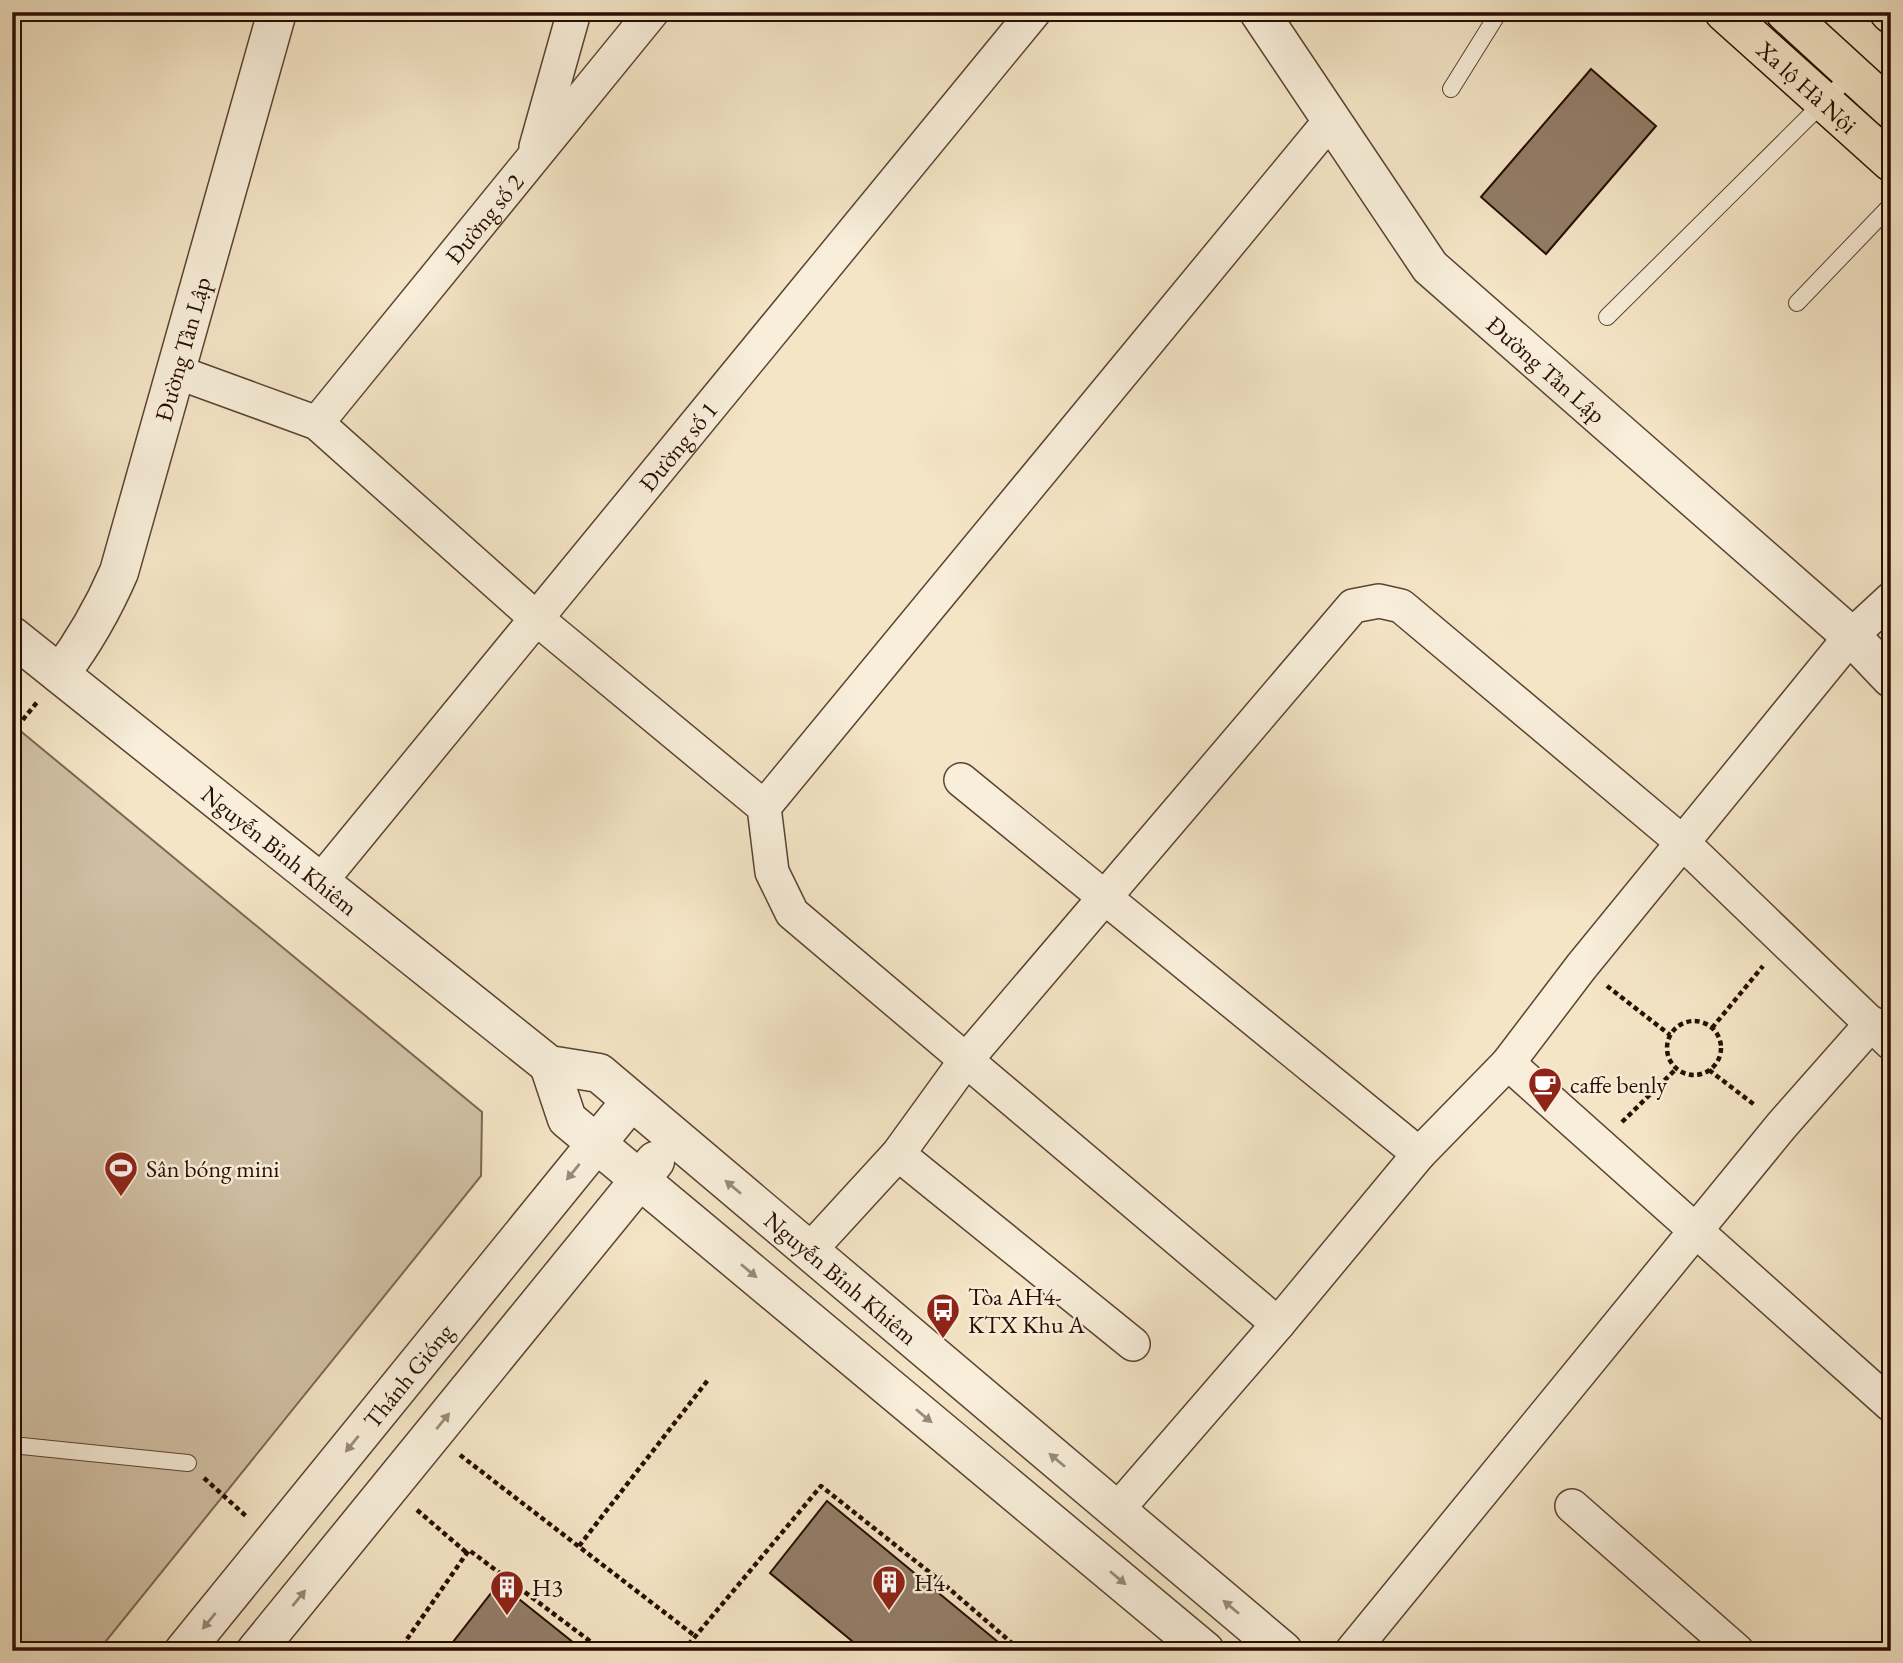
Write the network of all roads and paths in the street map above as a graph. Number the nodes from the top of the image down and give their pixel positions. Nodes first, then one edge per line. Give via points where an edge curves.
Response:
1 (277, 12) edge
2 (574, 12) edge
3 (652, 12) edge
4 (1034, 12) edge
5 (1259, 12) edge
6 (1499, 12) edge
7 (1724, 12) edge
8 (1785, 12) edge
9 (1853, 73) junction
10 (1451, 89) dead end
11 (1823, 102) junction
12 (1891, 109) edge
13 (1329, 121) junction
14 (532, 160) junction
15 (1891, 162) edge
16 (1891, 205) edge
17 (1797, 303) dead end
18 (1607, 317) dead end
19 (177, 372) junction
20 (317, 423) junction
21 (1891, 599) edge
22 (537, 619) junction
23 (12, 636) edge
24 (1851, 636) junction
25 (60, 674) junction
26 (1891, 678) edge
27 (961, 779) dead end
28 (764, 807) junction
29 (1682, 842) junction
30 (320, 882) junction
31 (1104, 896) junction
32 (1785, 940) junction
33 (1581, 967) junction
34 (1712, 1028) junction
35 (1881, 1033) edge
36 (1670, 1035) junction
37 (966, 1060) junction
38 (1507, 1063) junction
39 (549, 1065) junction
40 (1676, 1069) junction
41 (1709, 1070) junction
42 (631, 1101) junction
43 (1782, 1125) junction
44 (675, 1138) junction
45 (596, 1144) junction
46 (1600, 1145) junction
47 (898, 1154) junction
48 (1419, 1154) junction
49 (640, 1180) junction
50 (1697, 1232) junction
51 (809, 1251) junction
52 (1278, 1324) junction
53 (1133, 1344) dead end
54 (708, 1380) dead end
55 (1891, 1405) edge
56 (432, 1434) junction
57 (12, 1445) edge
58 (188, 1463) joint
59 (389, 1487) junction
60 (1572, 1506) dead end
61 (1117, 1510) junction
62 (273, 1541) junction
63 (579, 1546) junction
64 (1084, 1550) junction
65 (467, 1553) junction
66 (695, 1636) junction
67 (1195, 1647) edge
68 (184, 1651) edge
69 (256, 1651) edge
70 (415, 1651) edge
71 (603, 1651) edge
72 (683, 1651) edge
73 (1021, 1651) edge
74 (1283, 1651) edge
75 (1353, 1651) edge
76 (1737, 1651) edge

1 - 19 street, Đường Tân Lập
2 - 14 street
3 - 14 street, Đường số 2
4 - 22 street, Đường số 1
5 - 13 street, Đường Tân Lập
6 - 10 lane
7 - 11 highway, Xa lộ Hà Nội
8 - 9 highway, Xa lộ Hà Nội
9 - 11 lane
9 - 12 highway, Xa lộ Hà Nội
11 - 15 highway, Xa lộ Hà Nội
11 - 18 lane
13 - 24 street, Đường Tân Lập via 1430,267
13 - 28 street
14 - 20 street, Đường số 2
16 - 17 lane
19 - 20 street
19 - 25 street, Đường Tân Lập via 119,572 103,609
20 - 22 street
21 - 24 street
22 - 28 street
22 - 30 street, Đường số 1
23 - 25 street, Nguyễn Bỉnh Khiêm
24 - 26 street, Đường Tân Lập
24 - 29 street
25 - 30 street, Nguyễn Bỉnh Khiêm
27 - 31 street
28 - 37 street via 772,872 792,913
29 - 31 street via 1401,606 1378,601 1353,606
29 - 32 street
29 - 33 street
30 - 39 street, Nguyễn Bỉnh Khiêm
31 - 37 street
31 - 48 street
32 - 34 path
32 - 35 street
33 - 36 path
33 - 38 street
34 - 36 path via 1690,1021
34 - 41 path via 1721,1050 1718,1062
35 - 43 street
36 - 40 path via 1669,1059
37 - 47 street
37 - 52 street
38 - 46 street
38 - 48 street
39 - 42 street, Nguyễn Bỉnh Khiêm via 599,1073
39 - 45 street via 567,1119
40 - 41 path via 1698,1075
40 - 46 path
41 - 43 path
42 - 44 street, Nguyễn Bỉnh Khiêm
42 - 45 street, Thánh Gióng
43 - 50 street
44 - 49 street
51 -> 44 street, Nguyễn Bỉnh Khiêm
45 - 49 street
45 -> 62 street, Thánh Gióng
46 - 50 street
47 - 51 street
47 - 53 street
48 - 52 street
56 -> 49 street
49 -> 64 street
50 - 55 street
50 - 75 street
61 -> 51 street, Nguyễn Bỉnh Khiêm
52 - 61 street
54 - 63 path
56 - 59 street
56 - 63 path
57 - 58 lane
58 - 62 path
59 - 65 path
69 -> 59 street
60 - 76 street
61 - 64 street
74 -> 61 street, Nguyễn Bỉnh Khiêm
62 -> 68 street, Thánh Gióng
63 - 66 path
64 -> 67 street
65 - 70 path via 405,1642
65 - 71 path via 469,1550
66 - 72 path
66 - 73 path via 821,1486

